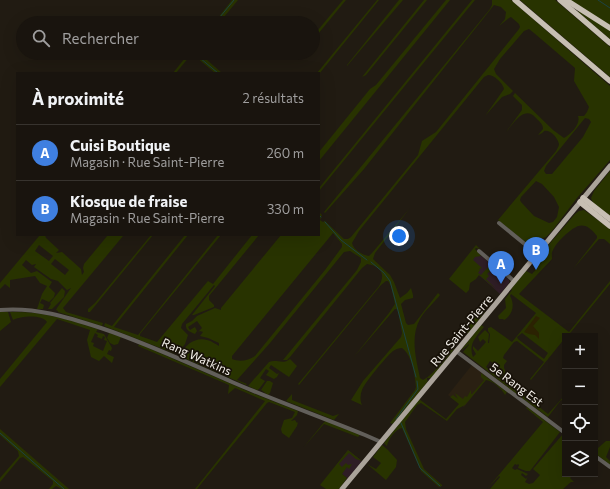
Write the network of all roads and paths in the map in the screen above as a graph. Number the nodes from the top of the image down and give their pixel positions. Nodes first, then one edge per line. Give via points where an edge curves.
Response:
1 (515, 0) edge
2 (560, 0) edge
3 (566, 0) edge
4 (610, 28) edge
5 (610, 43) edge
6 (610, 81) edge
7 (610, 166) edge
8 (582, 200) junction
9 (610, 220) edge
10 (499, 223) dead end
11 (610, 226) edge
12 (479, 250) dead end
13 (537, 254) junction
14 (514, 281) junction
15 (0, 310) edge
16 (456, 350) junction
17 (562, 431) edge
18 (381, 442) junction
19 (598, 458) edge
20 (610, 467) edge
21 (342, 489) edge

1 - 6 highway
2 - 5 highway
3 - 4 highway
7 - 8 main road, Rue Saint-Pierre
8 - 9 highway
8 - 11 highway
8 - 13 main road, Rue Saint-Pierre
10 - 13 street
12 - 14 street
13 - 14 main road, Rue Saint-Pierre
14 - 16 main road, Rue Saint-Pierre
15 - 18 street, Rang Watkins via 54,313 115,332 252,391
16 - 17 street, 5e Rang Est
16 - 18 main road, Rue Saint-Pierre
18 - 21 main road, Rue Saint-Pierre
19 - 20 street

